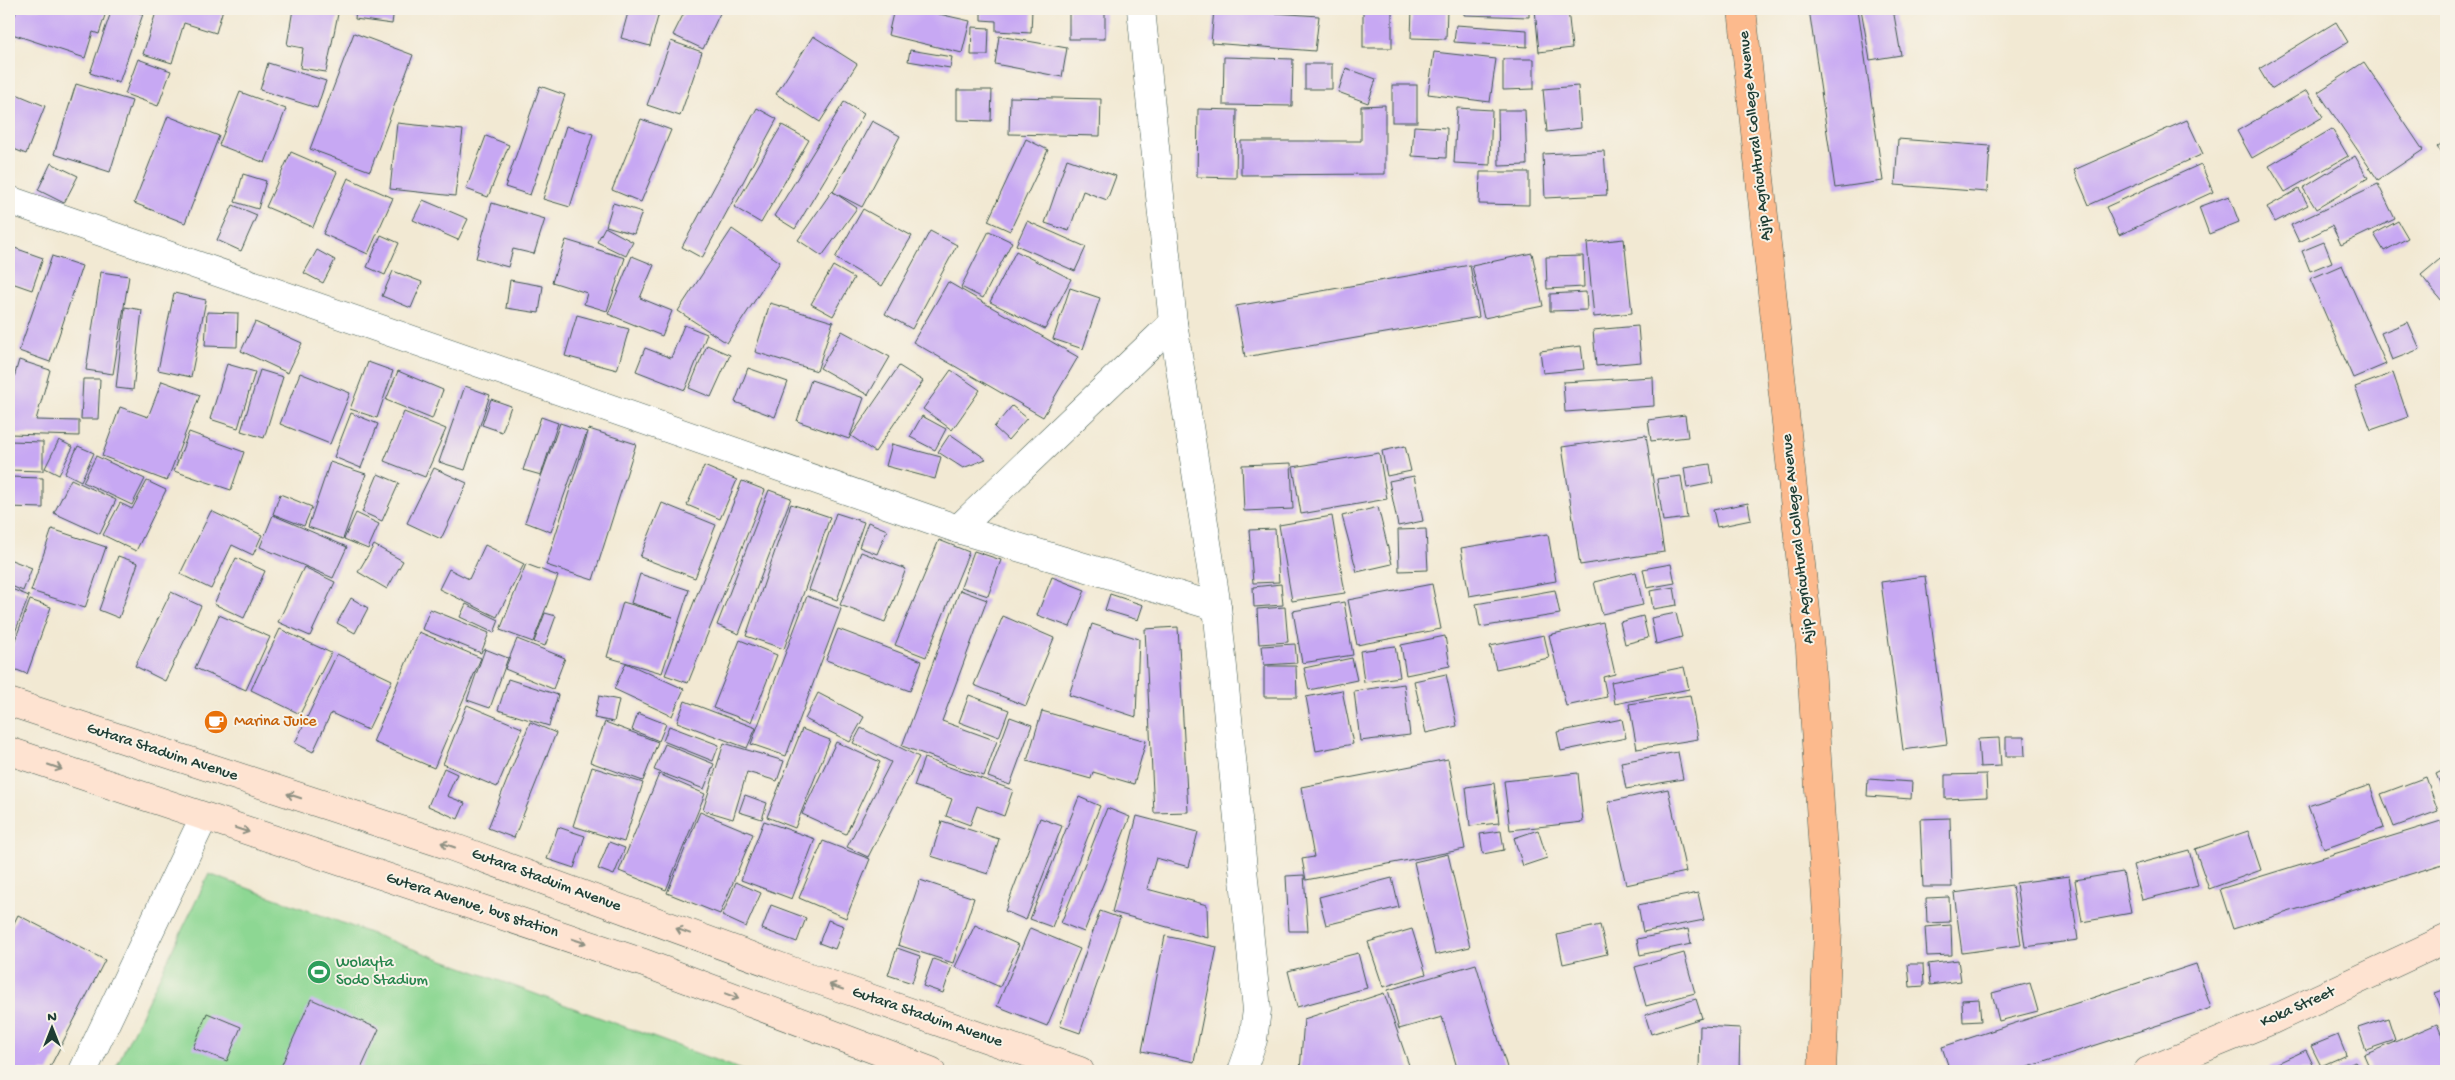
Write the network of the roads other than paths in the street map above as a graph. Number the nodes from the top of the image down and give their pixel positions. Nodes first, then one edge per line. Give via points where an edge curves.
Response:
1 (1141, 9) edge
2 (1742, 9) edge
3 (9, 200) edge
4 (1172, 323) junction
5 (958, 528) junction
6 (1217, 607) junction
7 (9, 702) edge
8 (9, 751) edge
9 (204, 817) junction
10 (2446, 940) edge
11 (83, 1071) edge
12 (931, 1071) edge
13 (1080, 1071) edge
14 (1242, 1071) edge
15 (1822, 1071) edge
16 (2148, 1071) edge

1 - 4 street
2 - 15 main road, Ajip Agricultural College Avenue via 1810,649 1828,930
3 - 5 street
4 - 5 street
4 - 6 street
5 - 6 street
6 - 14 street via 1256,1010 1253,1040
13 -> 7 main road, Gutara Staduim Avenue via 792,971 447,845
8 -> 9 main road, Gutera Avenue, bus station
9 - 11 street
9 -> 12 main road, Gutera Avenue, bus station via 644,963
10 - 16 main road, Koka Street via 2272,1020

